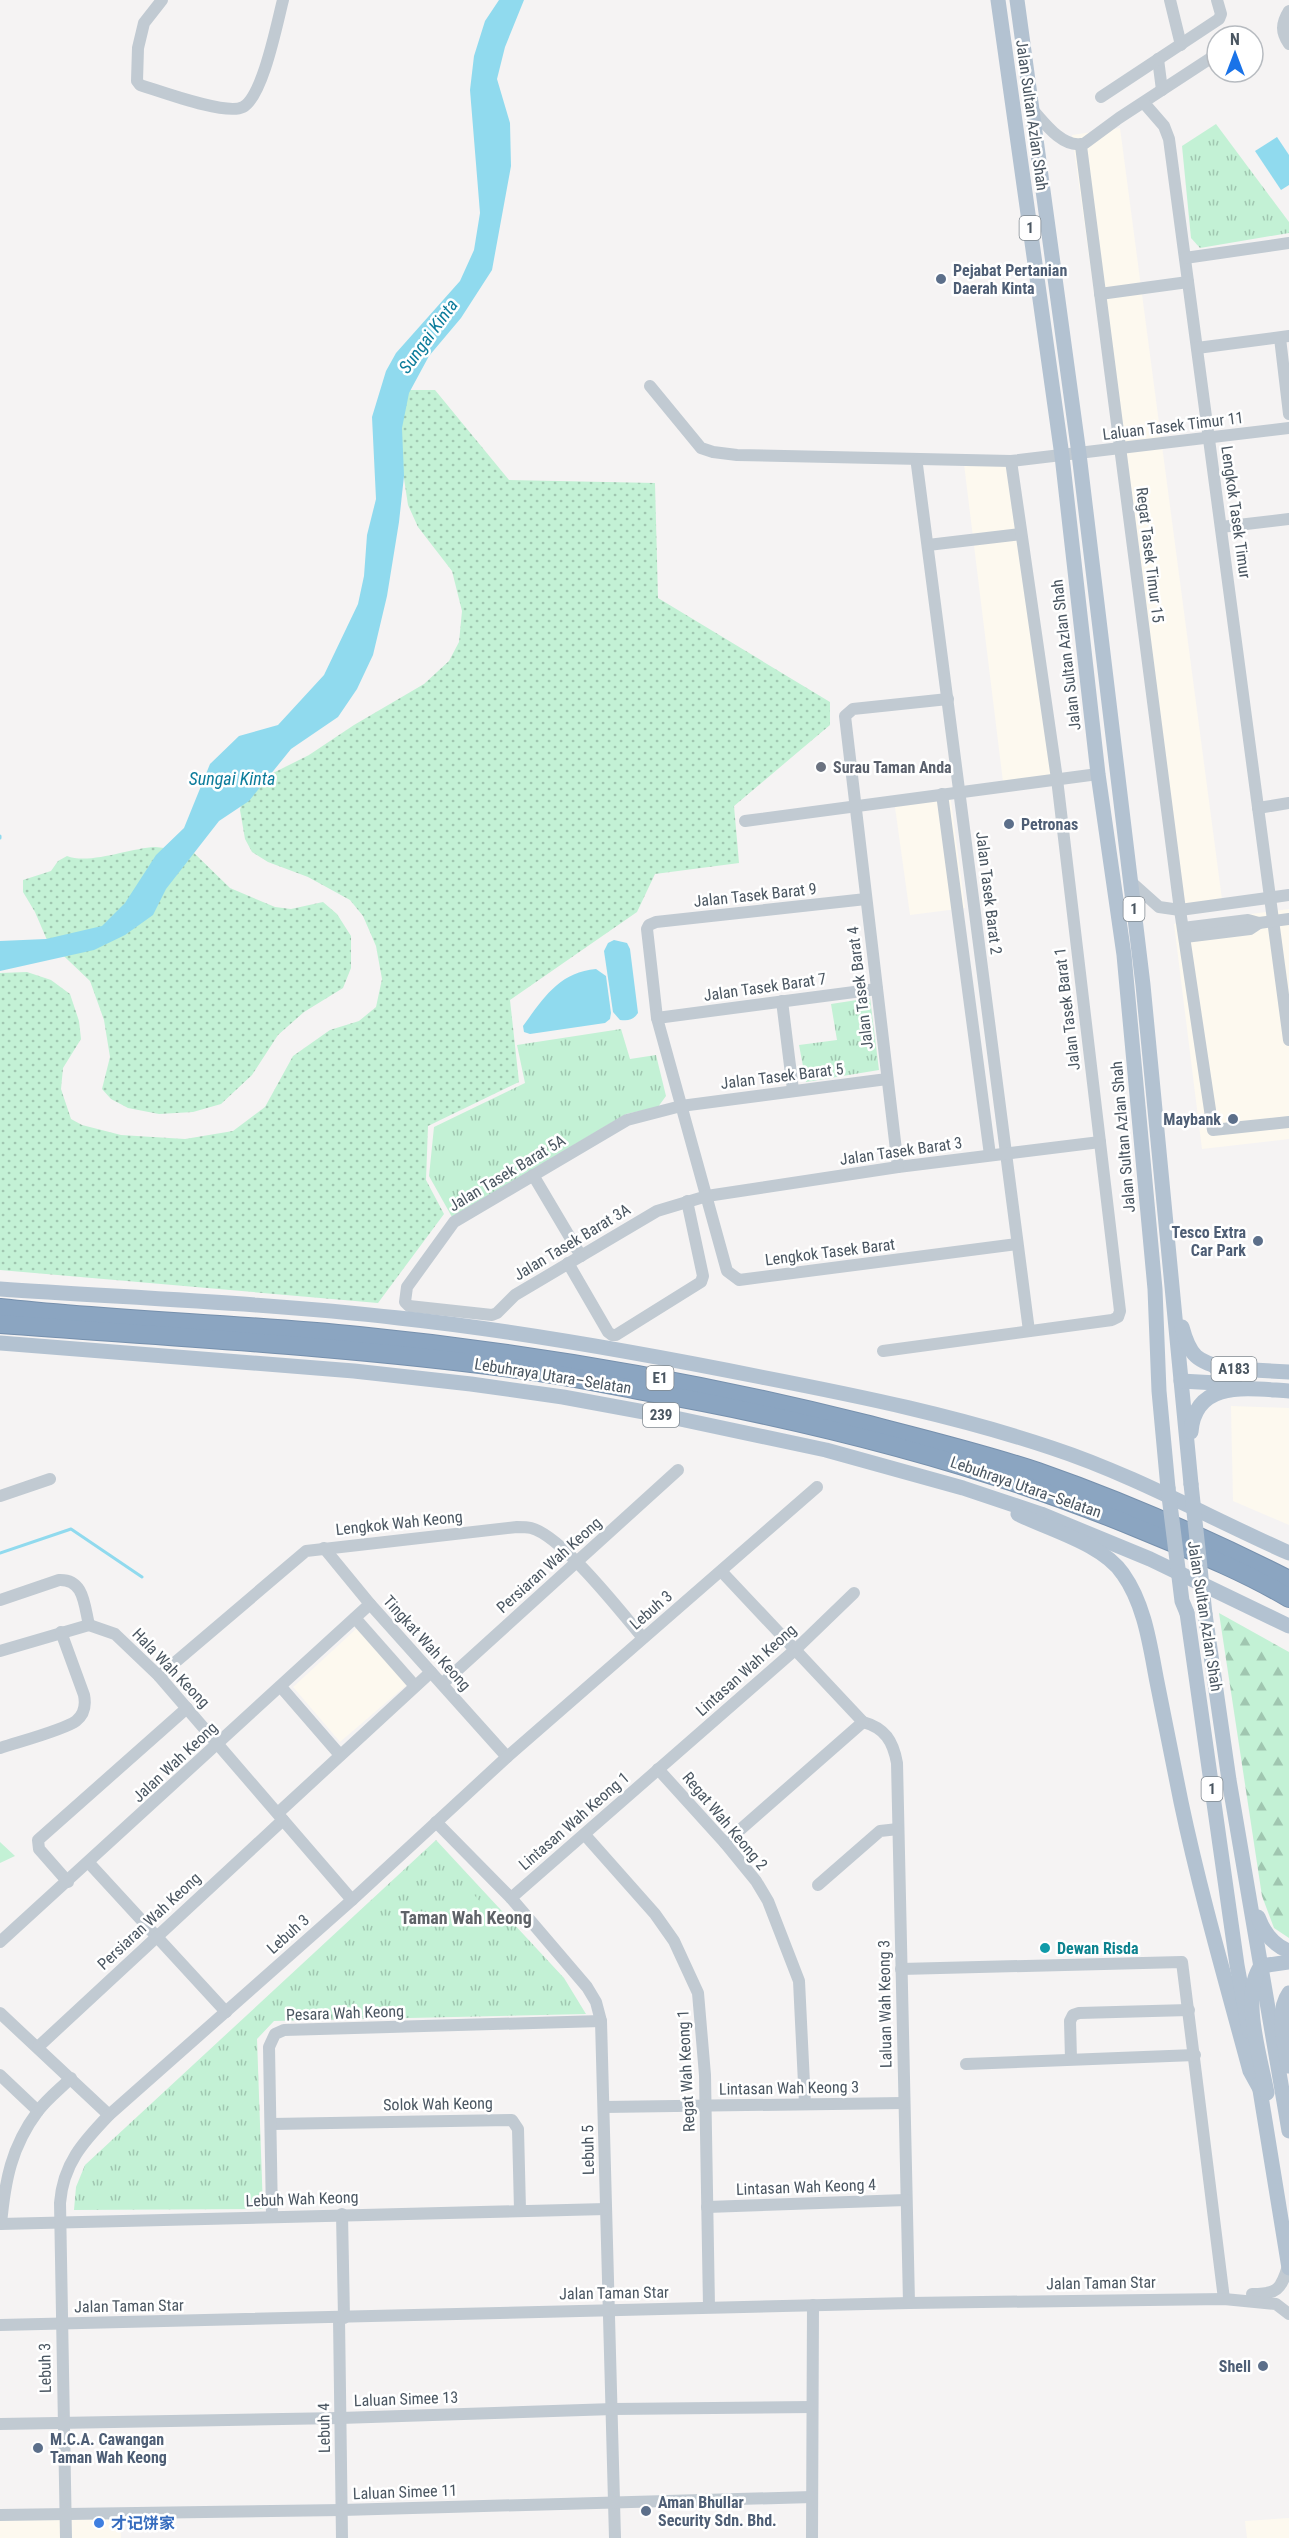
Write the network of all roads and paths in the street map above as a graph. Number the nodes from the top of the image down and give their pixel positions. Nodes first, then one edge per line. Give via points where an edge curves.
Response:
1 (162, 0) edge
2 (283, 0) edge
3 (998, 0) edge
4 (1017, 0) edge
5 (1170, 0) edge
6 (1217, 0) edge
7 (1289, 11) edge
8 (1289, 44) edge
9 (1181, 45) junction
10 (1158, 60) junction
11 (1205, 62) edge
12 (1162, 90) junction
13 (1101, 97) dead end
14 (1144, 103) junction
15 (1031, 108) junction
16 (1081, 144) junction
17 (1289, 243) edge
18 (1185, 258) junction
19 (1188, 282) junction
20 (1100, 294) junction
21 (1284, 337) edge
22 (1197, 348) junction
23 (650, 386) dead end
24 (1289, 414) edge
25 (1289, 428) edge
26 (1209, 438) junction
27 (1119, 449) junction
28 (1079, 454) junction
29 (1062, 456) junction
30 (918, 460) junction
31 (1011, 461) junction
32 (1289, 519) edge
33 (1221, 527) junction
34 (1021, 534) junction
35 (928, 545) junction
36 (948, 699) junction
37 (1098, 774) junction
38 (1056, 779) junction
39 (960, 792) junction
40 (942, 794) junction
41 (1289, 803) edge
42 (854, 806) junction
43 (1258, 808) junction
44 (745, 820) dead end
45 (1131, 882) junction
46 (1289, 895) edge
47 (1271, 898) junction
48 (866, 899) junction
49 (1180, 910) junction
50 (1289, 919) edge
51 (1273, 921) junction
52 (649, 925) joint
53 (1184, 932) junction
54 (877, 989) junction
55 (782, 1001) junction
56 (657, 1018) junction
57 (1288, 1020) edge
58 (1289, 1040) edge
59 (887, 1079) junction
60 (793, 1090) junction
61 (681, 1106) junction
62 (1289, 1122) edge
63 (1100, 1142) junction
64 (1006, 1153) junction
65 (990, 1155) junction
66 (898, 1167) junction
67 (534, 1175) junction
68 (707, 1196) junction
69 (687, 1201) junction
70 (1017, 1244) junction
71 (581, 1256) junction
72 (568, 1263) junction
73 (1171, 1283) junction
74 (0, 1289) edge
75 (0, 1308) edge
76 (458, 1312) joint
77 (0, 1324) edge
78 (1029, 1331) junction
79 (1157, 1341) junction
80 (0, 1342) edge
81 (883, 1351) dead end
82 (1226, 1369) junction
83 (1289, 1372) edge
84 (1178, 1373) junction
85 (1289, 1389) edge
86 (1189, 1458) junction
87 (678, 1470) dead end
88 (50, 1479) dead end
89 (817, 1487) dead end
90 (963, 1488) junction
91 (1172, 1488) junction
92 (0, 1496) edge
93 (324, 1548) junction
94 (1289, 1553) edge
95 (576, 1562) junction
96 (721, 1571) junction
97 (1289, 1580) edge
98 (854, 1593) dead end
99 (1289, 1598) edge
100 (0, 1600) edge
101 (370, 1604) junction
102 (355, 1618) junction
103 (89, 1624) junction
104 (1289, 1626) edge
105 (61, 1632) junction
106 (643, 1638) junction
107 (796, 1649) junction
108 (0, 1651) edge
109 (431, 1672) junction
110 (159, 1676) junction
111 (442, 1684) junction
112 (415, 1686) junction
113 (281, 1687) junction
114 (188, 1708) junction
115 (863, 1722) junction
116 (219, 1744) junction
117 (0, 1748) edge
118 (340, 1755) junction
119 (507, 1757) junction
120 (658, 1769) junction
121 (281, 1816) junction
122 (436, 1822) junction
123 (898, 1829) junction
124 (585, 1835) junction
125 (725, 1843) junction
126 (90, 1863) junction
127 (68, 1882) junction
128 (818, 1885) dead end
129 (1250, 1894) junction
130 (511, 1898) junction
131 (352, 1899) junction
132 (1234, 1932) junction
133 (156, 1936) junction
134 (0, 1942) edge
135 (1289, 1951) edge
136 (1289, 1962) edge
137 (901, 1969) junction
138 (1260, 1971) junction
139 (1289, 1973) edge
140 (1258, 1993) junction
141 (1289, 1993) edge
142 (1189, 2010) junction
143 (226, 2012) junction
144 (0, 2013) edge
145 (601, 2021) junction
146 (38, 2048) junction
147 (1195, 2055) junction
148 (1071, 2060) junction
149 (966, 2064) dead end
150 (1289, 2073) edge
151 (0, 2075) edge
152 (71, 2078) junction
153 (1261, 2091) junction
154 (903, 2103) junction
155 (805, 2104) junction
156 (706, 2106) junction
157 (604, 2107) junction
158 (38, 2110) junction
159 (110, 2115) junction
160 (271, 2124) junction
161 (1289, 2131) edge
162 (2, 2180) edge
163 (906, 2200) junction
164 (707, 2207) junction
165 (606, 2209) junction
166 (520, 2210) junction
167 (342, 2214) junction
168 (272, 2216) junction
169 (60, 2222) junction
170 (0, 2224) edge
171 (1289, 2225) edge
172 (1289, 2267) edge
173 (1227, 2299) junction
174 (909, 2302) junction
175 (813, 2305) junction
176 (710, 2307) junction
177 (609, 2310) junction
178 (1289, 2314) edge
179 (341, 2318) junction
180 (61, 2324) junction
181 (0, 2325) edge
182 (812, 2407) junction
183 (613, 2409) junction
184 (340, 2418) junction
185 (63, 2422) junction
186 (0, 2424) edge
187 (812, 2497) junction
188 (614, 2501) junction
189 (342, 2510) junction
190 (66, 2513) junction
191 (0, 2515) edge
192 (66, 2538) edge
193 (342, 2538) edge
194 (615, 2538) edge
195 (812, 2538) edge

1 - 2 street via 144,23 137,81 187,100 228,109 241,108 251,101 266,68
3 - 29 main road, Jalan Sultan Azlan Shah / 1
4 - 15 main road, Jalan Sultan Azlan Shah / 1
5 - 9 street
6 - 9 street via 1220,17
7 - 8 street via 1282,24
9 - 10 street
10 - 12 street
10 - 13 street
11 - 12 street
12 - 14 street
14 - 16 street
14 - 18 street, Lengkok Tasek Timur via 1170,139
15 - 16 street via 1061,138
15 - 28 main road, Jalan Sultan Azlan Shah / 1
16 - 20 street, Regat Tasek Timur 15
17 - 18 street
18 - 19 street, Lengkok Tasek Timur
19 - 20 street
19 - 22 street, Lengkok Tasek Timur
20 - 27 street, Regat Tasek Timur 15
21 - 22 street
21 - 24 street
22 - 26 street, Lengkok Tasek Timur
23 - 30 street, Laluan Tasek Timur 11 via 695,442 713,452
25 - 26 street, Laluan Tasek Timur 11
26 - 27 street, Laluan Tasek Timur 11
26 - 33 street, Lengkok Tasek Timur
27 - 28 street, Laluan Tasek Timur 11
27 - 49 street, Regat Tasek Timur 15
28 - 29 street, Laluan Tasek Timur 11
28 - 45 main road, Jalan Sultan Azlan Shah / 1
29 - 31 street, Laluan Tasek Timur 11
29 - 37 main road, Jalan Sultan Azlan Shah / 1
30 - 31 street, Laluan Tasek Timur 11
30 - 35 street, Jalan Tasek Barat 2
31 - 34 street, Jalan Tasek Barat 1
32 - 33 street
33 - 43 street, Lengkok Tasek Timur
34 - 35 street
34 - 38 street, Jalan Tasek Barat 1
35 - 36 street, Jalan Tasek Barat 2
36 - 39 street, Jalan Tasek Barat 2
36 - 42 street, Jalan Tasek Barat 4 via 853,709 847,713
37 - 38 street
37 - 79 main road, Jalan Sultan Azlan Shah / 1 via 1124,955
38 - 39 street
38 - 63 street, Jalan Tasek Barat 1
39 - 40 street
39 - 64 street, Jalan Tasek Barat 2
40 - 42 street
40 - 65 street
41 - 43 street
42 - 44 street
42 - 48 street, Jalan Tasek Barat 4
43 - 47 street, Lengkok Tasek Timur
45 - 49 street via 1159,907
45 - 73 main road, Jalan Sultan Azlan Shah / 1
46 - 47 street
47 - 49 street
47 - 51 street, Lengkok Tasek Timur
48 - 52 street, Jalan Tasek Barat 9
48 - 54 street, Jalan Tasek Barat 4
49 - 53 street, Regat Tasek Timur 15
50 - 51 street
51 - 53 street via 1258,923 1250,929
51 - 57 street, Lengkok Tasek Timur
52 - 56 street, Lengkok Tasek Barat via 646,934
53 - 62 street, Regat Tasek Timur 15 via 1213,1130
54 - 55 street, Jalan Tasek Barat 7
54 - 59 street, Jalan Tasek Barat 4
55 - 56 street, Jalan Tasek Barat 7
55 - 60 street
56 - 61 street, Lengkok Tasek Barat
57 - 58 street, Lengkok Tasek Timur
59 - 60 street, Jalan Tasek Barat 5
59 - 66 street, Jalan Tasek Barat 4
60 - 61 street, Jalan Tasek Barat 5
61 - 67 street, Jalan Tasek Barat 5A via 627,1120
61 - 68 street, Lengkok Tasek Barat
63 - 64 street, Jalan Tasek Barat 3
63 - 78 street, Jalan Tasek Barat 1 via 1118,1317
64 - 65 street, Jalan Tasek Barat 3
64 - 70 street, Jalan Tasek Barat 2
65 - 66 street, Jalan Tasek Barat 3
66 - 68 street, Jalan Tasek Barat 3
67 - 71 street
67 - 76 street, Jalan Tasek Barat 5A via 454,1222 405,1290 409,1306
68 - 69 street, Jalan Tasek Barat 3A
68 - 70 street, Lengkok Tasek Barat via 727,1271 739,1280
69 - 71 street, Jalan Tasek Barat 3A via 657,1211
69 - 72 street via 701,1282 616,1335 608,1332
70 - 78 street, Jalan Tasek Barat 2
71 - 72 street, Jalan Tasek Barat 3A
72 - 76 street, Jalan Tasek Barat 3A via 515,1295 497,1313
73 - 82 main road via 1190,1351 1199,1360
73 - 84 main road, Jalan Sultan Azlan Shah / 1
74 - 94 main road via 399,1318 558,1339 837,1392 992,1429 1056,1449
75 - 97 highway, Lebuhraya Utara–Selatan / E1 via 368,1337 506,1353 698,1386 946,1445 1036,1472 1224,1547
77 - 99 highway, Lebuhraya Utara–Selatan / E1 via 363,1351 521,1369 705,1402 950,1460 1027,1485 1224,1564
78 - 81 street, Jalan Tasek Barat 1
79 - 84 main road via 1164,1364
79 - 91 main road, Jalan Sultan Azlan Shah / 1 via 1159,1391
80 - 90 main road, 239 via 354,1371 563,1397 826,1450
82 - 83 main road, A183
82 - 84 main road, A183
84 - 85 main road, A183
84 - 86 main road, Jalan Sultan Azlan Shah / 1
84 - 91 main road via 1167,1392
85 - 86 main road via 1234,1389 1208,1397 1192,1420
86 - 129 main road, Jalan Sultan Azlan Shah / 1, bridge via 1205,1614
87 - 95 street, Persiaran Wah Keong
88 - 92 street
89 - 96 street, Lebuh 3
90 - 104 main road, 239 via 1063,1523 1189,1577
90 - 153 main road via 1093,1547 1122,1572 1134,1592 1152,1654 1182,1805 1213,1931 1250,2071
91 - 132 main road, Jalan Sultan Azlan Shah / 1, bridge via 1182,1601 1187,1612
93 - 95 street, Lengkok Wah Keong via 517,1527 543,1533
93 - 101 street, Tingkat Wah Keong
93 - 110 street, Lengkok Wah Keong via 301,1553
95 - 106 street, Lengkok Wah Keong
95 - 111 street, Persiaran Wah Keong
96 - 106 street, Lebuh 3
96 - 107 street, Laluan Wah Keong 3
98 - 107 street, Lintasan Wah Keong
100 - 103 street via 68,1580 75,1583 81,1594
101 - 102 street, Jalan Wah Keong
101 - 109 street, Tingkat Wah Keong
102 - 112 street
102 - 113 street, Jalan Wah Keong
103 - 105 street
103 - 110 street, Hala Wah Keong via 115,1634
105 - 108 street
105 - 117 street via 84,1695 82,1715 70,1724
106 - 119 street, Lebuh 3
107 - 115 street, Laluan Wah Keong 3
107 - 120 street, Lintasan Wah Keong
109 - 111 street, Tingkat Wah Keong
109 - 112 street, Persiaran Wah Keong
110 - 114 street, Hala Wah Keong
111 - 119 street, Tingkat Wah Keong
112 - 118 street, Persiaran Wah Keong
113 - 116 street, Jalan Wah Keong
113 - 118 street
114 - 116 street, Hala Wah Keong
114 - 127 street via 38,1839 39,1849
115 - 123 street, Laluan Wah Keong 3 via 882,1730 895,1752
115 - 125 street
116 - 121 street, Hala Wah Keong
116 - 126 street, Jalan Wah Keong
118 - 121 street, Persiaran Wah Keong
119 - 122 street, Lebuh 3
120 - 124 street, Lintasan Wah Keong 1
120 - 125 street, Regat Wah Keong 2
121 - 131 street, Hala Wah Keong
121 - 133 street, Persiaran Wah Keong
122 - 130 street, Lebuh 5
122 - 131 street, Lebuh 3
123 - 128 street via 880,1831
123 - 137 street, Laluan Wah Keong 3
124 - 130 street, Lintasan Wah Keong 1
124 - 156 street, Regat Wah Keong 1 via 655,1914 687,1966 698,1993
125 - 155 street, Regat Wah Keong 2 via 768,1901 799,1981
126 - 127 street, Jalan Wah Keong
126 - 133 street
127 - 134 street, Jalan Wah Keong
129 - 135 main road via 1268,1937
129 - 138 main road, Jalan Sultan Azlan Shah / 1
130 - 145 street, Lebuh 5 via 587,1988
131 - 143 street, Lebuh 3
132 - 138 main road via 1247,1963
132 - 153 main road, Jalan Sultan Azlan Shah / 1
133 - 143 street
133 - 146 street, Persiaran Wah Keong
136 - 138 main road
137 - 142 street via 1182,1962
137 - 154 street, Laluan Wah Keong 3
138 - 139 main road
138 - 140 main road, Jalan Sultan Azlan Shah / 1
140 - 161 main road, Jalan Sultan Azlan Shah / 1
140 - 171 main road via 1250,2000
141 - 150 main road via 1282,2007
142 - 147 street
142 - 148 street via 1073,2015
143 - 159 street, Lebuh 3
144 - 146 street
145 - 157 street, Lebuh 5
145 - 160 street, Pesara Wah Keong via 279,2031 271,2037 269,2047
146 - 152 street
147 - 148 street
147 - 173 street
148 - 149 street
151 - 158 street
152 - 158 street
152 - 159 street
153 - 172 main road, Jalan Sultan Azlan Shah / 1
154 - 155 street, Lintasan Wah Keong 3
154 - 163 street, Laluan Wah Keong 3
155 - 156 street, Lintasan Wah Keong 3
156 - 157 street, Lintasan Wah Keong 3
156 - 164 street, Regat Wah Keong 1
157 - 165 street, Lebuh 5
158 - 162 street
159 - 169 street, Lebuh 3 via 75,2153 62,2187
160 - 166 street, Solok Wah Keong via 512,2120 519,2129
160 - 168 street, Pesara Wah Keong
162 - 170 street
163 - 164 street, Lintasan Wah Keong 4
163 - 174 street, Laluan Wah Keong 3
164 - 176 street, Regat Wah Keong 1
165 - 166 street, Lebuh Wah Keong
165 - 177 street, Lebuh 5
166 - 167 street, Lebuh Wah Keong
167 - 168 street, Lebuh Wah Keong
167 - 179 street, Lebuh 4
168 - 169 street, Lebuh Wah Keong
169 - 170 street, Lebuh Wah Keong
169 - 180 street, Lebuh 3
172 - 173 street, Jalan Taman Star via 1274,2292
173 - 174 street, Jalan Taman Star
173 - 178 street, Jalan Taman Star via 1276,2304
174 - 175 street, Jalan Taman Star
175 - 176 street, Jalan Taman Star
175 - 182 street
176 - 177 street, Jalan Taman Star
177 - 179 street, Jalan Taman Star
177 - 183 street, Lebuh 5
179 - 180 street, Jalan Taman Star
179 - 184 street, Lebuh 4
180 - 181 street, Jalan Taman Star
180 - 185 street, Lebuh 3
182 - 183 street, Laluan Simee 13
182 - 187 street
183 - 184 street, Laluan Simee 13
183 - 188 street, Lebuh 5
184 - 185 street, Laluan Simee 13
184 - 189 street, Lebuh 4
185 - 186 street, Laluan Simee 13
185 - 190 street, Lebuh 3
187 - 188 street, Laluan Simee 11
187 - 195 street
188 - 189 street, Laluan Simee 11
188 - 194 street, Lebuh 5
189 - 190 street, Laluan Simee 11
189 - 193 street, Lebuh 4
190 - 191 street, Laluan Simee 11
190 - 192 street, Lebuh 3

